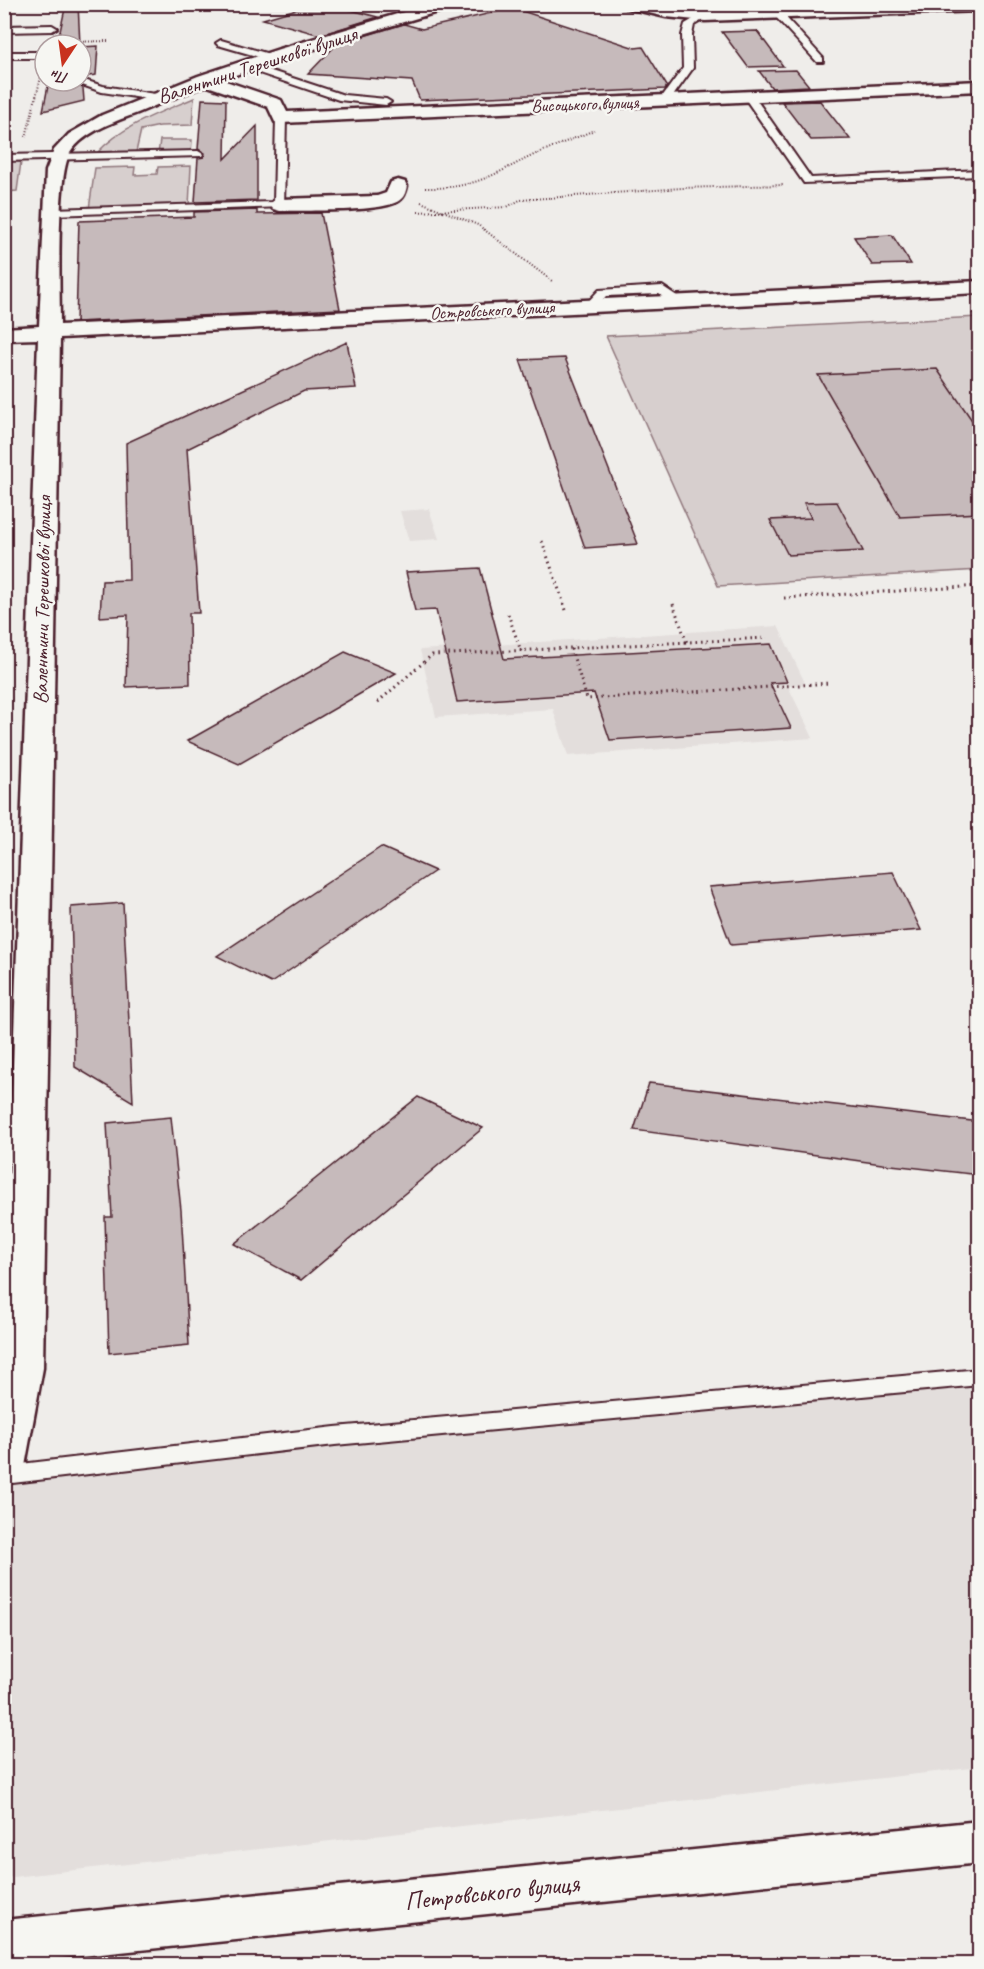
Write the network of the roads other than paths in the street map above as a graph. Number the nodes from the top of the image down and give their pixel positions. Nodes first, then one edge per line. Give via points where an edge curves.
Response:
1 (628, 4) edge
2 (442, 5) edge
3 (980, 6) edge
4 (777, 13) junction
5 (705, 16) junction
6 (52, 28) dead end
7 (4, 29) edge
8 (222, 43) dead end
9 (4, 55) edge
10 (33, 55) edge
11 (273, 58) junction
12 (820, 60) dead end
13 (247, 66) junction
14 (205, 79) junction
15 (93, 86) edge
16 (980, 86) edge
17 (749, 97) junction
18 (155, 98) junction
19 (664, 101) junction
20 (386, 102) dead end
21 (281, 118) junction
22 (198, 154) dead end
23 (58, 157) junction
24 (4, 158) edge
25 (980, 172) edge
26 (407, 186) road end
27 (280, 205) junction
28 (52, 212) junction
29 (980, 287) edge
30 (980, 301) edge
31 (4, 334) edge
32 (49, 338) junction
33 (4, 346) edge
34 (15, 1267) edge
35 (980, 1377) edge
36 (4, 1466) edge
37 (4, 1475) edge
38 (980, 1842) edge
39 (4, 1942) edge

1 - 5 street
2 - 11 street, Валентини Терешкової вулиця
3 - 4 street
4 - 5 street
4 - 12 lane
5 - 19 lane via 690,24 688,68
6 - 7 lane
8 - 11 lane
9 - 10 lane
11 - 13 street, Валентини Терешкової вулиця
13 - 14 street, Валентини Терешкової вулиця
13 - 20 lane via 343,98
14 - 18 street, Валентини Терешкової вулиця
14 - 21 street via 275,104
15 - 18 lane
16 - 17 street, Висоцького вулиця
17 - 19 street, Висоцького вулиця
17 - 25 lane via 808,182
18 - 23 street, Валентини Терешкової вулиця via 77,136
19 - 21 street, Висоцького вулиця
21 - 27 lane
22 - 23 lane
23 - 24 lane
23 - 28 street, Валентини Терешкової вулиця
26 - 27 street via 380,202
27 - 28 lane
28 - 32 street, Валентини Терешкової вулиця
29 - 32 street, Островського вулиця
30 - 32 street, Островського вулиця
31 - 32 street, Островського вулиця
32 - 33 street, Островського вулиця
32 - 34 street, Валентини Терешкової вулиця
34 - 36 street, Валентини Терешкової вулиця via 23,1368
35 - 37 lane via 335,1436
38 - 39 street, Петровського вулиця

